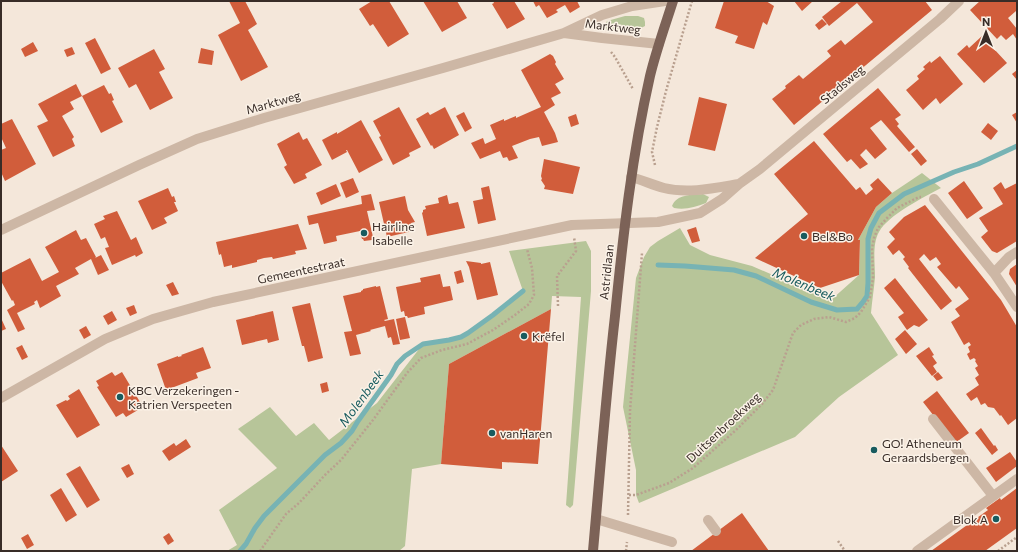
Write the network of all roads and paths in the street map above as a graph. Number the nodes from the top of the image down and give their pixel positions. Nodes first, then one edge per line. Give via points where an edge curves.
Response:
1 (665, 1) edge
2 (673, 1) edge
3 (692, 1) edge
4 (959, 1) edge
5 (564, 33) junction
6 (659, 44) junction
7 (607, 48) dead end
8 (643, 108) junction
9 (655, 165) dead end
10 (631, 177) junction
11 (739, 184) junction
12 (934, 199) joint
13 (625, 223) junction
14 (572, 224) junction
15 (1, 230) edge
16 (526, 234) junction
17 (1017, 252) edge
18 (642, 253) dead end
19 (994, 273) junction
20 (558, 306) dead end
21 (1017, 307) edge
22 (1, 398) edge
23 (933, 419) dead end
24 (1017, 479) edge
25 (629, 495) junction
26 (993, 496) junction
27 (596, 519) junction
28 (708, 520) dead end
29 (628, 529) junction
30 (716, 531) dead end
31 (1017, 537) edge
32 (838, 541) dead end
33 (672, 542) dead end
34 (260, 551) edge
35 (593, 551) edge
36 (626, 551) edge
37 (845, 551) edge
38 (917, 551) edge
39 (998, 551) edge

1 - 5 street, Marktweg via 632,6 602,15
2 - 6 main road, Astridlaan
3 - 9 path via 657,127 652,152
4 - 11 street, Stadsweg via 760,170
5 - 6 street, Marktweg
5 - 15 street, Marktweg via 197,139
6 - 8 main road, Astridlaan
7 - 8 path via 615,57
8 - 10 main road, Astridlaan
10 - 11 street, Stadsweg via 663,188 678,190 710,189
10 - 13 main road, Astridlaan
11 - 13 street, Stadsweg via 700,213 658,222
12 - 19 street
12 - 25 path, Duitsenbroekweg via 919,197 897,208 878,228 872,248 874,278 870,297 855,318 846,322 829,317 814,319 801,325 793,333 773,390 757,410 693,468 669,483 636,495
13 - 14 street, Gemeentestraat
13 - 27 main road, Astridlaan
14 - 16 street, Gemeentestraat
14 - 20 path via 576,251 557,276
16 - 22 street, Gemeentestraat via 213,302 153,319 105,340
16 - 34 path via 534,283 534,295 529,304 493,330 467,344 421,358 341,460 286,514
17 - 19 street
18 - 25 path via 630,411
19 - 21 street
23 - 26 street
24 - 26 street
25 - 29 path
26 - 38 street
27 - 29 street
27 - 35 main road, Astridlaan
28 - 30 street
29 - 33 street
29 - 36 path
31 - 39 path
32 - 37 path

